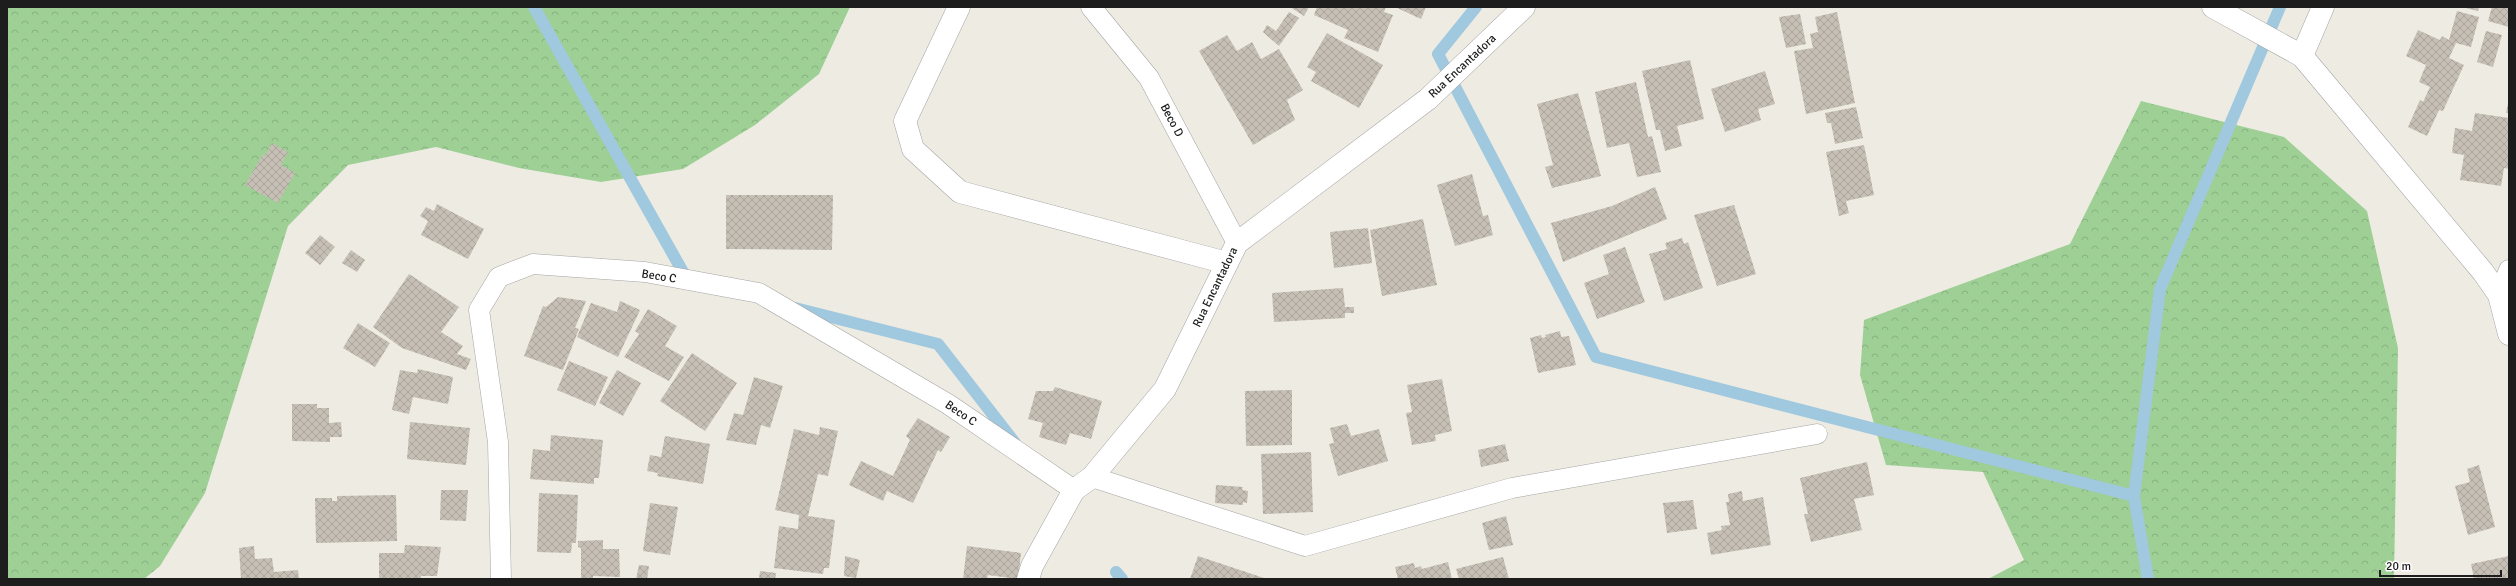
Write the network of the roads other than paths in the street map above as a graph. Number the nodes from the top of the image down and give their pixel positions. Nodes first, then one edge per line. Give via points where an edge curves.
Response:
1 (959, 7) edge
2 (1091, 7) edge
3 (1524, 7) edge
4 (2214, 7) edge
5 (2323, 7) edge
6 (2302, 56) junction
7 (1237, 243) junction
8 (1227, 263) junction
9 (2509, 270) edge
10 (2499, 295) junction
11 (2509, 334) edge
12 (1817, 434) dead end
13 (1092, 477) junction
14 (1074, 490) junction
15 (501, 579) edge
16 (1028, 579) edge

1 - 8 street via 905,121 913,149 960,192
2 - 7 lane, Beco D via 1149,78
3 - 7 street, Rua Encantadora via 1428,99
4 - 6 street
5 - 6 street
6 - 10 street via 2483,272
7 - 8 street, Rua Encantadora
8 - 13 street, Rua Encantadora via 1165,389
9 - 10 lane
10 - 11 street
12 - 13 lane via 1512,488 1306,546
13 - 14 street, Rua Encantadora
14 - 15 lane, Beco C via 948,404 759,293 645,272 533,264 500,277 478,310 498,442
14 - 16 street, Rua Encantadora via 1032,566

